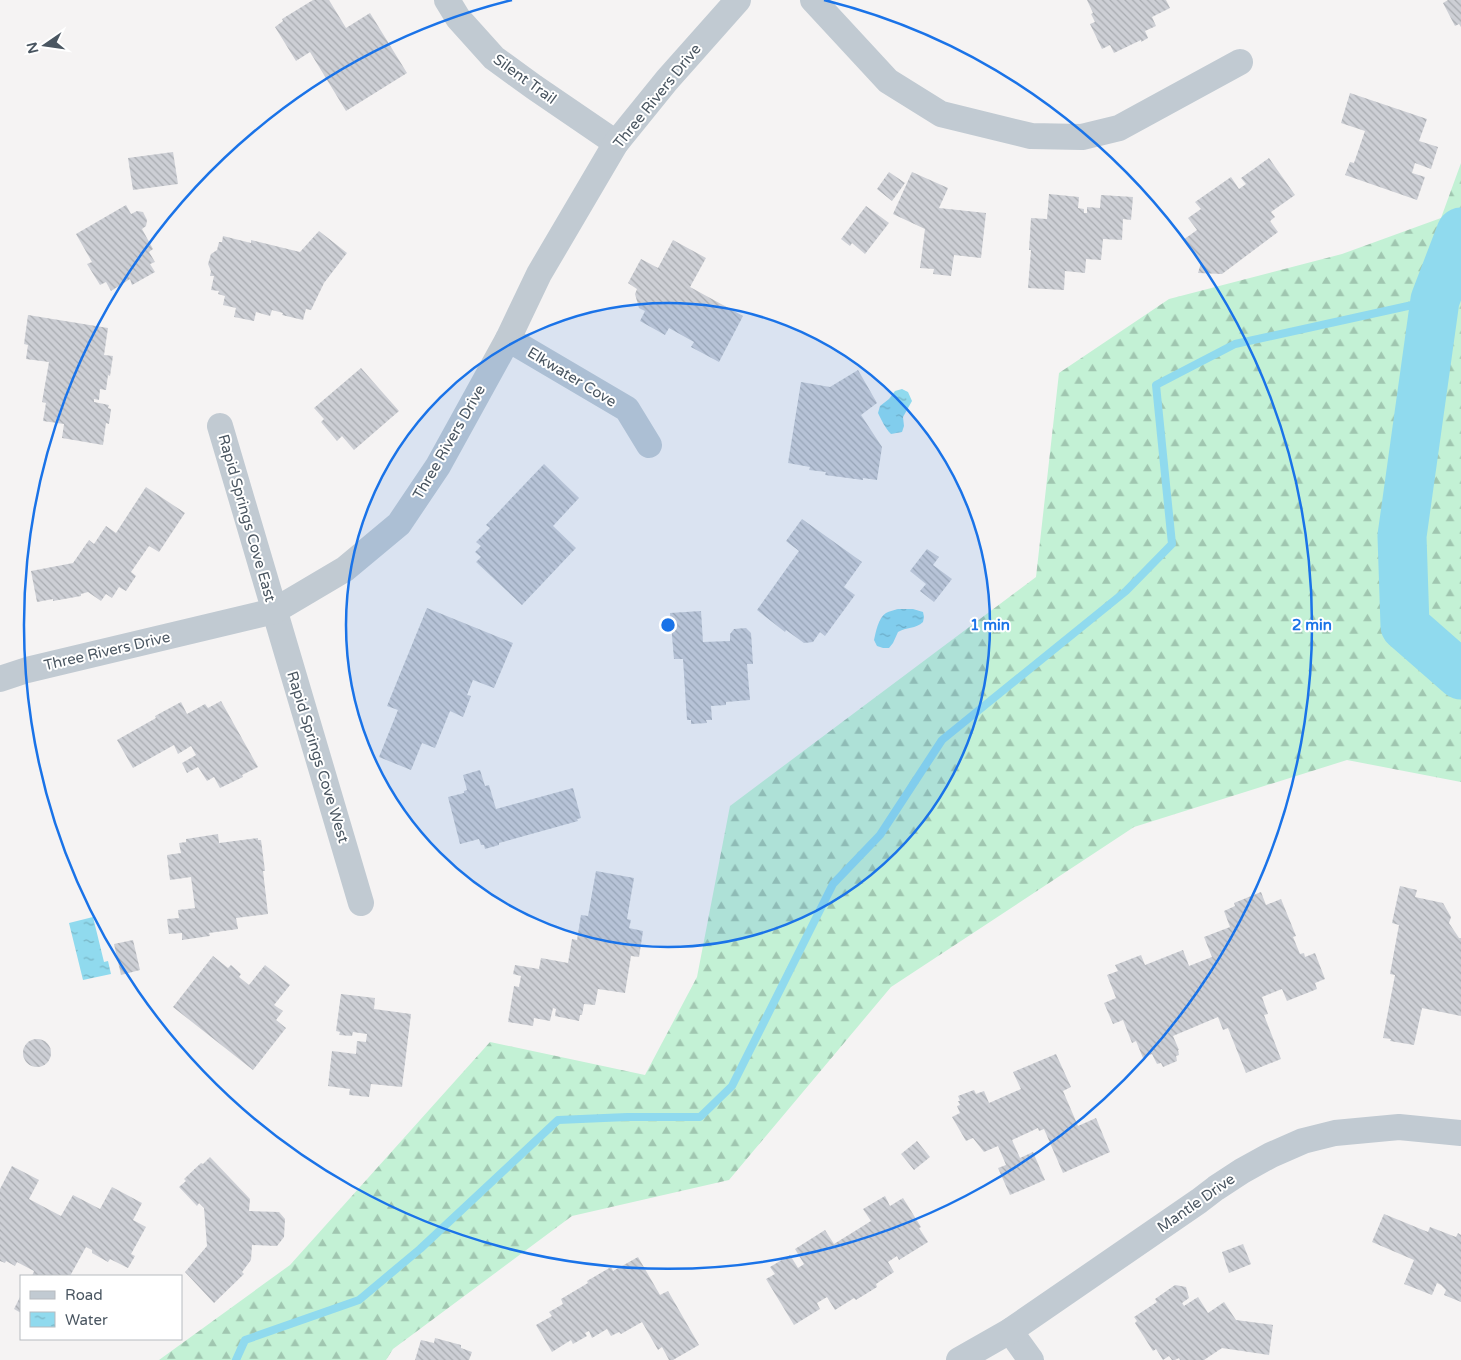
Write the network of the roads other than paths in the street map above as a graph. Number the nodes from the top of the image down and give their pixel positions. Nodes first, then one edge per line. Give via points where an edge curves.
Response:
1 (447, 0) edge
2 (738, 0) edge
3 (813, 0) edge
4 (1240, 62) dead end
5 (616, 143) junction
6 (508, 339) junction
7 (220, 426) dead end
8 (649, 445) dead end
9 (274, 611) junction
10 (0, 679) edge
11 (361, 903) dead end
12 (1461, 1132) edge
13 (1010, 1331) junction
14 (959, 1360) edge
15 (1031, 1360) edge

1 - 5 street, Silent Trail via 458,18 494,58
2 - 5 street, Three Rivers Drive
3 - 4 street via 888,81 940,114 1031,136 1082,137 1119,128
5 - 6 street, Three Rivers Drive via 539,274
6 - 8 street, Elkwater Cove via 627,409
6 - 9 street, Three Rivers Drive via 438,466 399,524 345,569
7 - 9 street, Rapid Springs Cove East
9 - 10 street, Three Rivers Drive
9 - 11 street, Rapid Springs Cove West
12 - 13 street, Mantle Drive via 1399,1127 1335,1133 1279,1151 1216,1188
13 - 14 street, Mantle Drive
13 - 15 street

